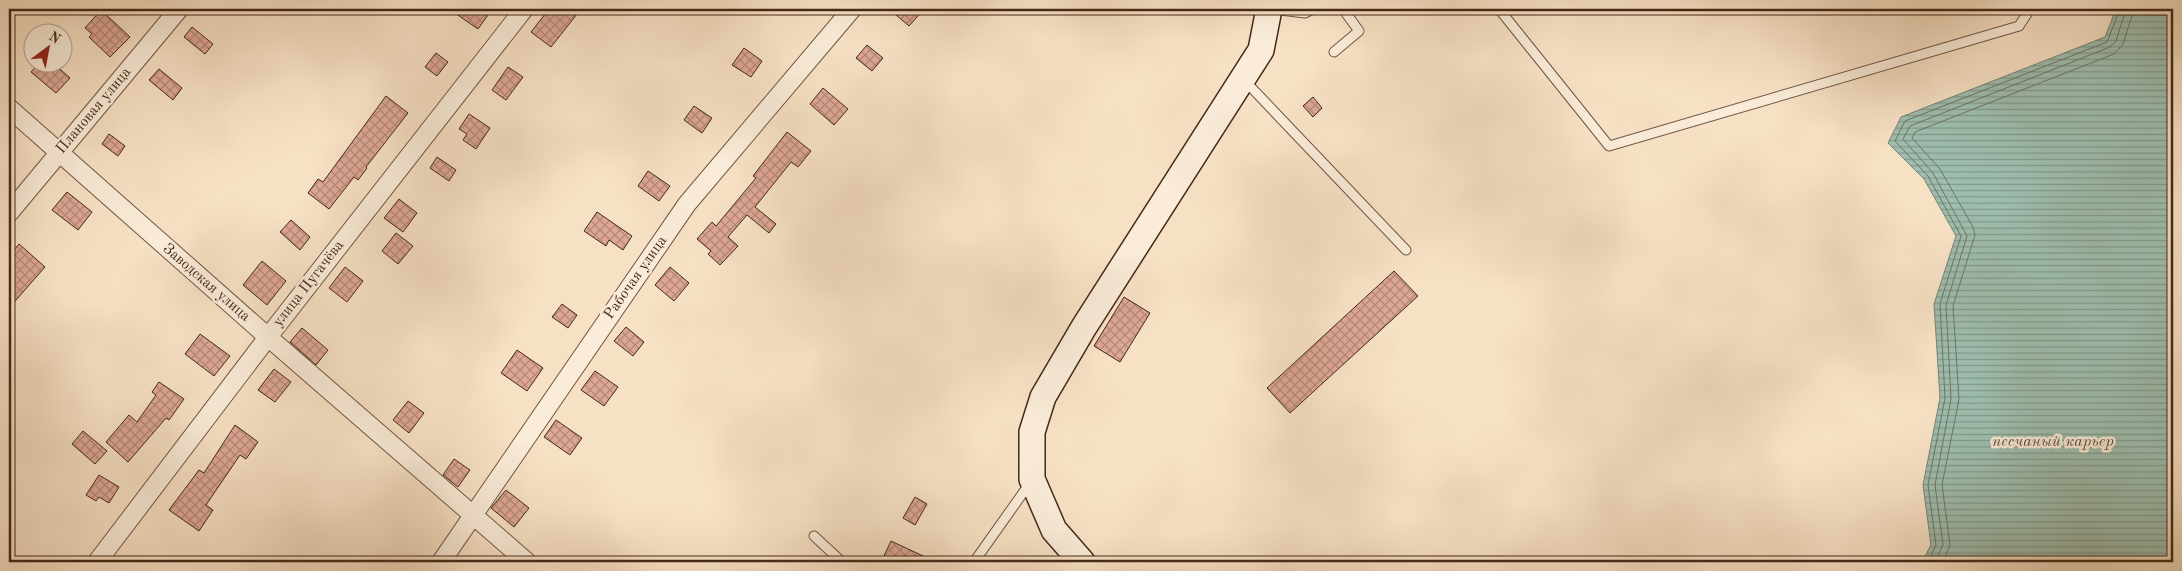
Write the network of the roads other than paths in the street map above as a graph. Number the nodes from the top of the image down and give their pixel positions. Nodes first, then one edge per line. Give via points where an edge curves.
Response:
1 (179, 9) edge
2 (524, 9) edge
3 (852, 9) edge
4 (1271, 9) edge
5 (1313, 9) edge
6 (1343, 9) edge
7 (1499, 9) edge
8 (2030, 9) edge
9 (1334, 52) dead end
10 (1243, 79) junction
11 (9, 108) edge
12 (59, 154) junction
13 (9, 213) edge
14 (1406, 250) dead end
15 (268, 337) junction
16 (1032, 480) junction
17 (471, 516) junction
18 (814, 536) dead end
19 (97, 562) edge
20 (441, 562) edge
21 (527, 562) edge
22 (842, 562) edge
23 (974, 562) edge
24 (1082, 562) edge

1 - 12 street, Плановая улица
2 - 15 street, улица Пугачёва
3 - 17 street, Рабочая улица via 687,204
4 - 5 lane via 1305,13
4 - 10 street via 1261,50
6 - 9 lane via 1359,31
7 - 8 lane via 1609,146 2019,26
10 - 14 lane
10 - 16 street via 1084,327 1043,397 1032,432
11 - 12 street, Заводская улица
12 - 13 street, Плановая улица
12 - 15 street, Заводская улица
15 - 17 street, Заводская улица
15 - 19 street, улица Пугачёва
16 - 23 lane
16 - 24 street via 1054,530
17 - 20 street, Рабочая улица
17 - 21 street, Заводская улица
18 - 22 lane

